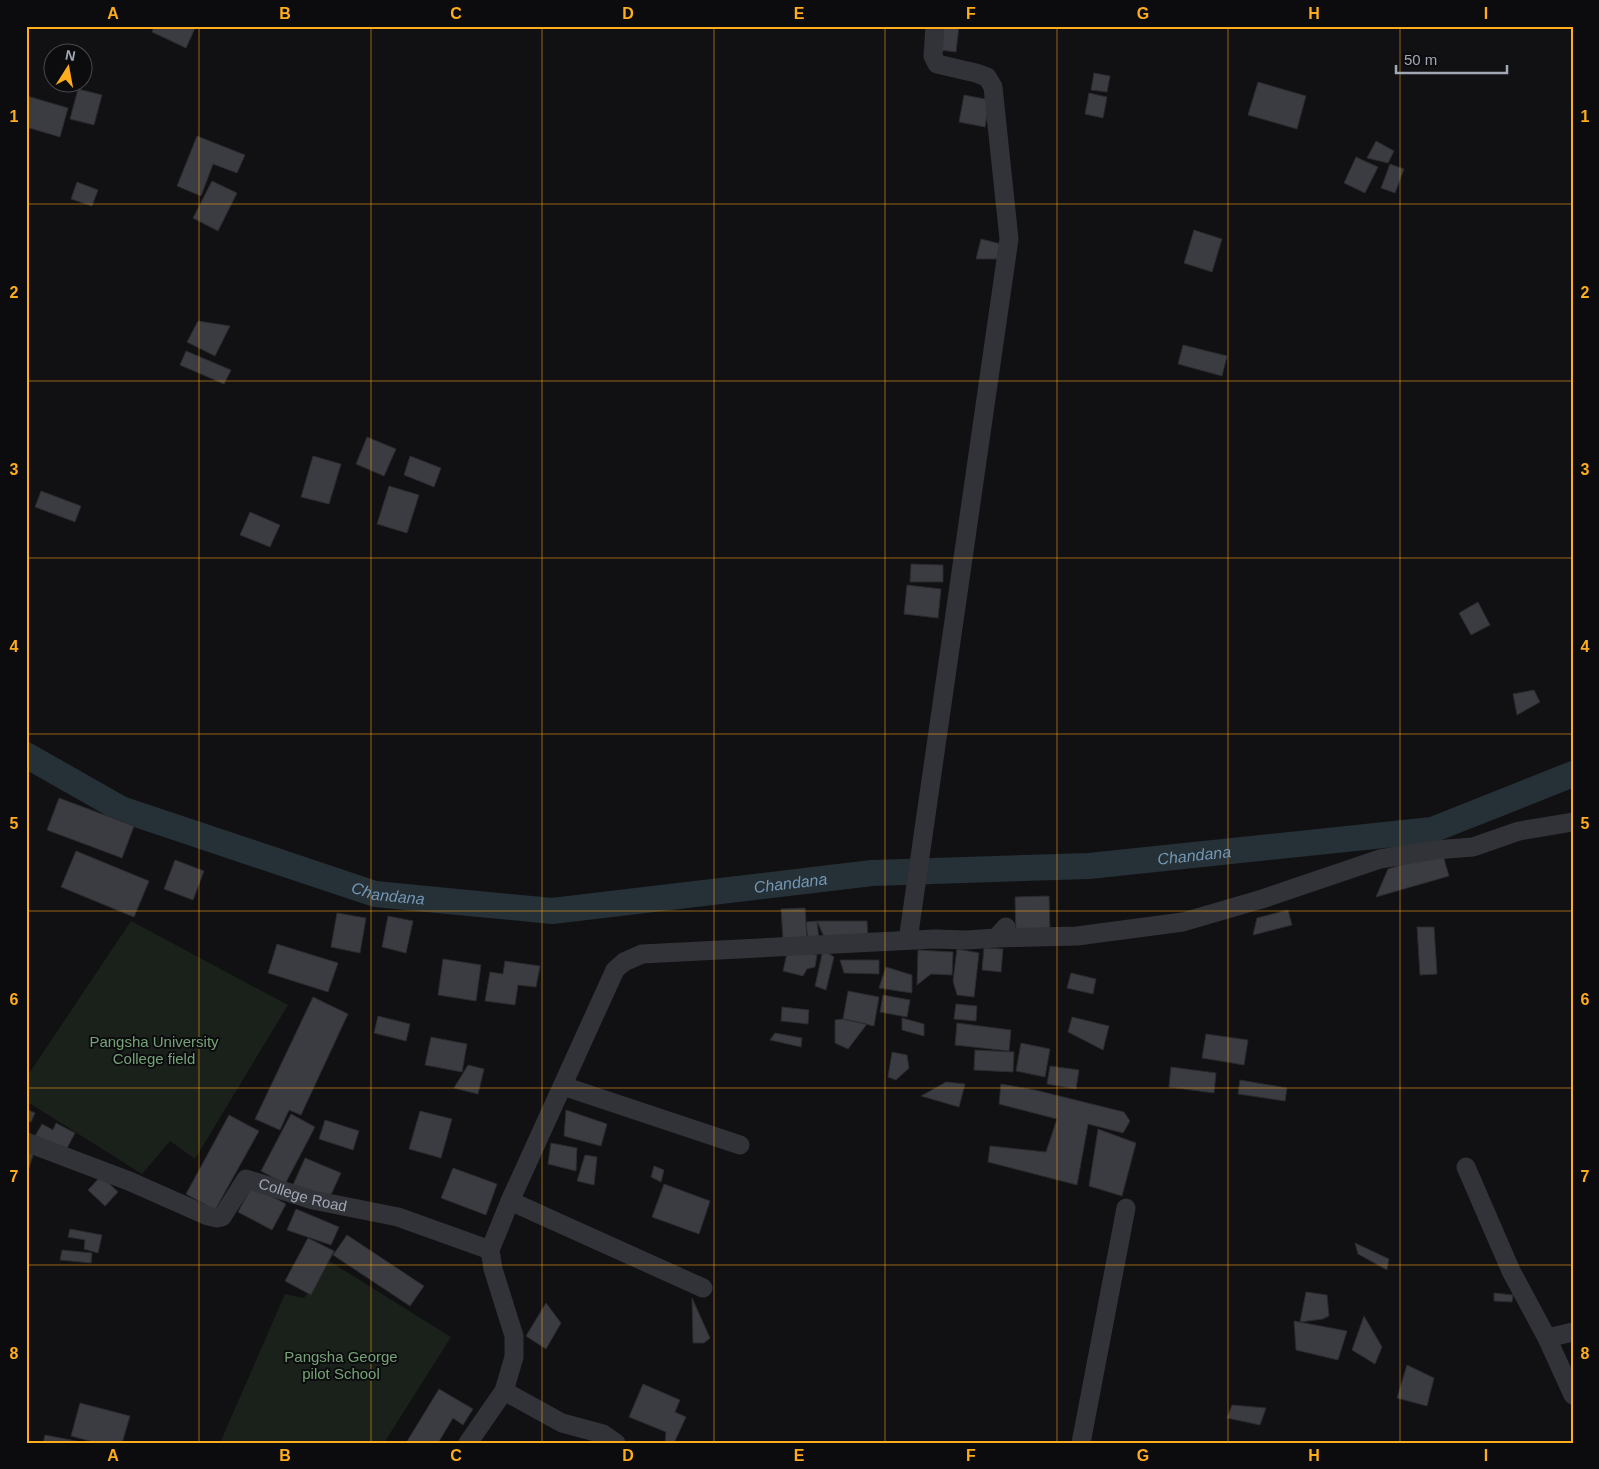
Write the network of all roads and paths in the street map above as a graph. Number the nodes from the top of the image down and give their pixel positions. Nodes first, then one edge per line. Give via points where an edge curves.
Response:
1 (935, 26) edge
2 (1573, 822) edge
3 (909, 933) junction
4 (563, 1086) junction
5 (26, 1142) edge
6 (740, 1145) dead end
7 (1466, 1167) dead end
8 (510, 1201) junction
9 (1126, 1208) dead end
10 (490, 1250) junction
11 (703, 1288) dead end
12 (1573, 1332) edge
13 (1547, 1338) junction
14 (504, 1391) junction
15 (1573, 1395) edge
16 (468, 1443) edge
17 (616, 1443) edge
18 (1081, 1443) edge

1 - 3 street via 933,56 937,64 987,77 993,86 1009,238
2 - 3 street via 1519,831 1473,847 1380,859 1183,922 1077,936 1001,932 967,940 935,939
3 - 4 street via 642,954 615,970
4 - 6 street
4 - 8 street
5 - 10 street, College Road via 216,1218 222,1217 246,1179 314,1200 398,1217
7 - 13 street via 1511,1271
8 - 10 street
8 - 11 street
9 - 18 street
10 - 14 street via 514,1336 514,1357
12 - 13 street
13 - 15 street
14 - 16 street
14 - 17 street via 562,1423 603,1434

